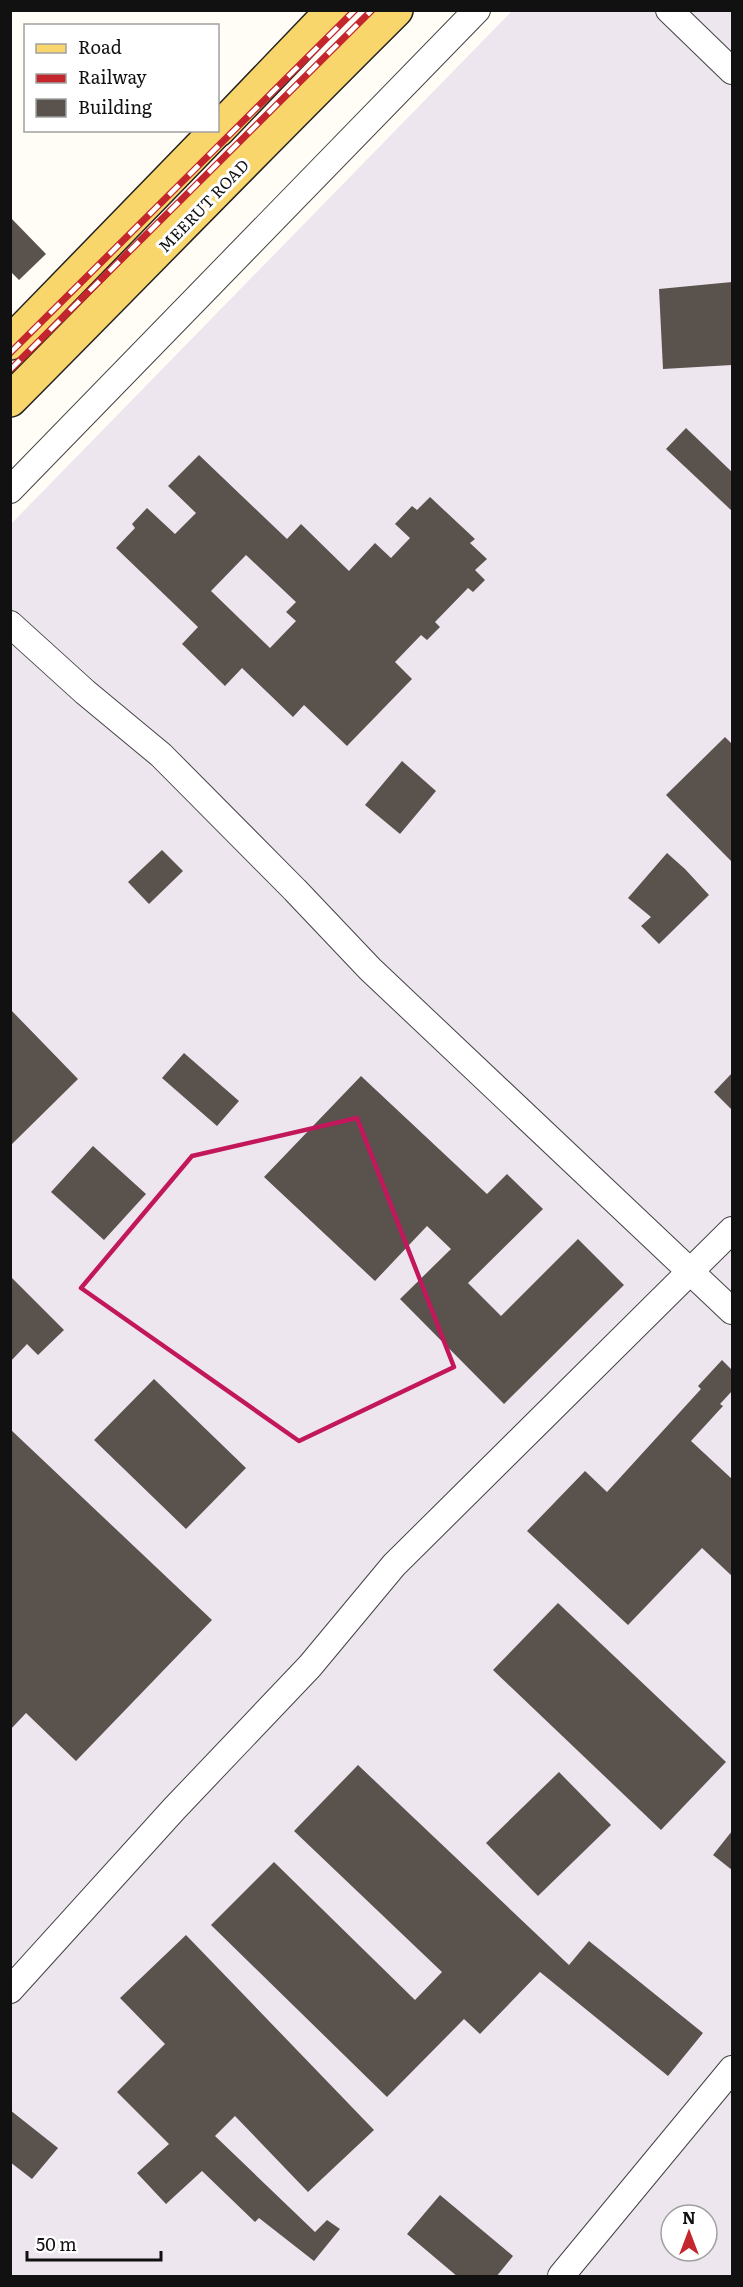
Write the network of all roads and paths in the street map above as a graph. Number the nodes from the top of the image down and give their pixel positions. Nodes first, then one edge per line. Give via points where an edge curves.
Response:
1 (333, 10) edge
2 (396, 10) edge
3 (477, 10) edge
4 (669, 10) edge
5 (732, 71) edge
6 (219, 128) edge
7 (215, 132) edge
8 (10, 344) edge
9 (10, 400) edge
10 (10, 490) edge
11 (10, 624) edge
12 (732, 1230) edge
13 (691, 1273) junction
14 (732, 1311) edge
15 (10, 1990) edge
16 (732, 2069) edge
17 (561, 2277) edge

1 - 6 main road
2 - 9 main road, MEERUT ROAD
3 - 10 street
4 - 5 street
7 - 8 main road
11 - 13 street via 161,755 370,969
12 - 13 street
13 - 14 street
13 - 15 street via 394,1565 310,1666
16 - 17 street

